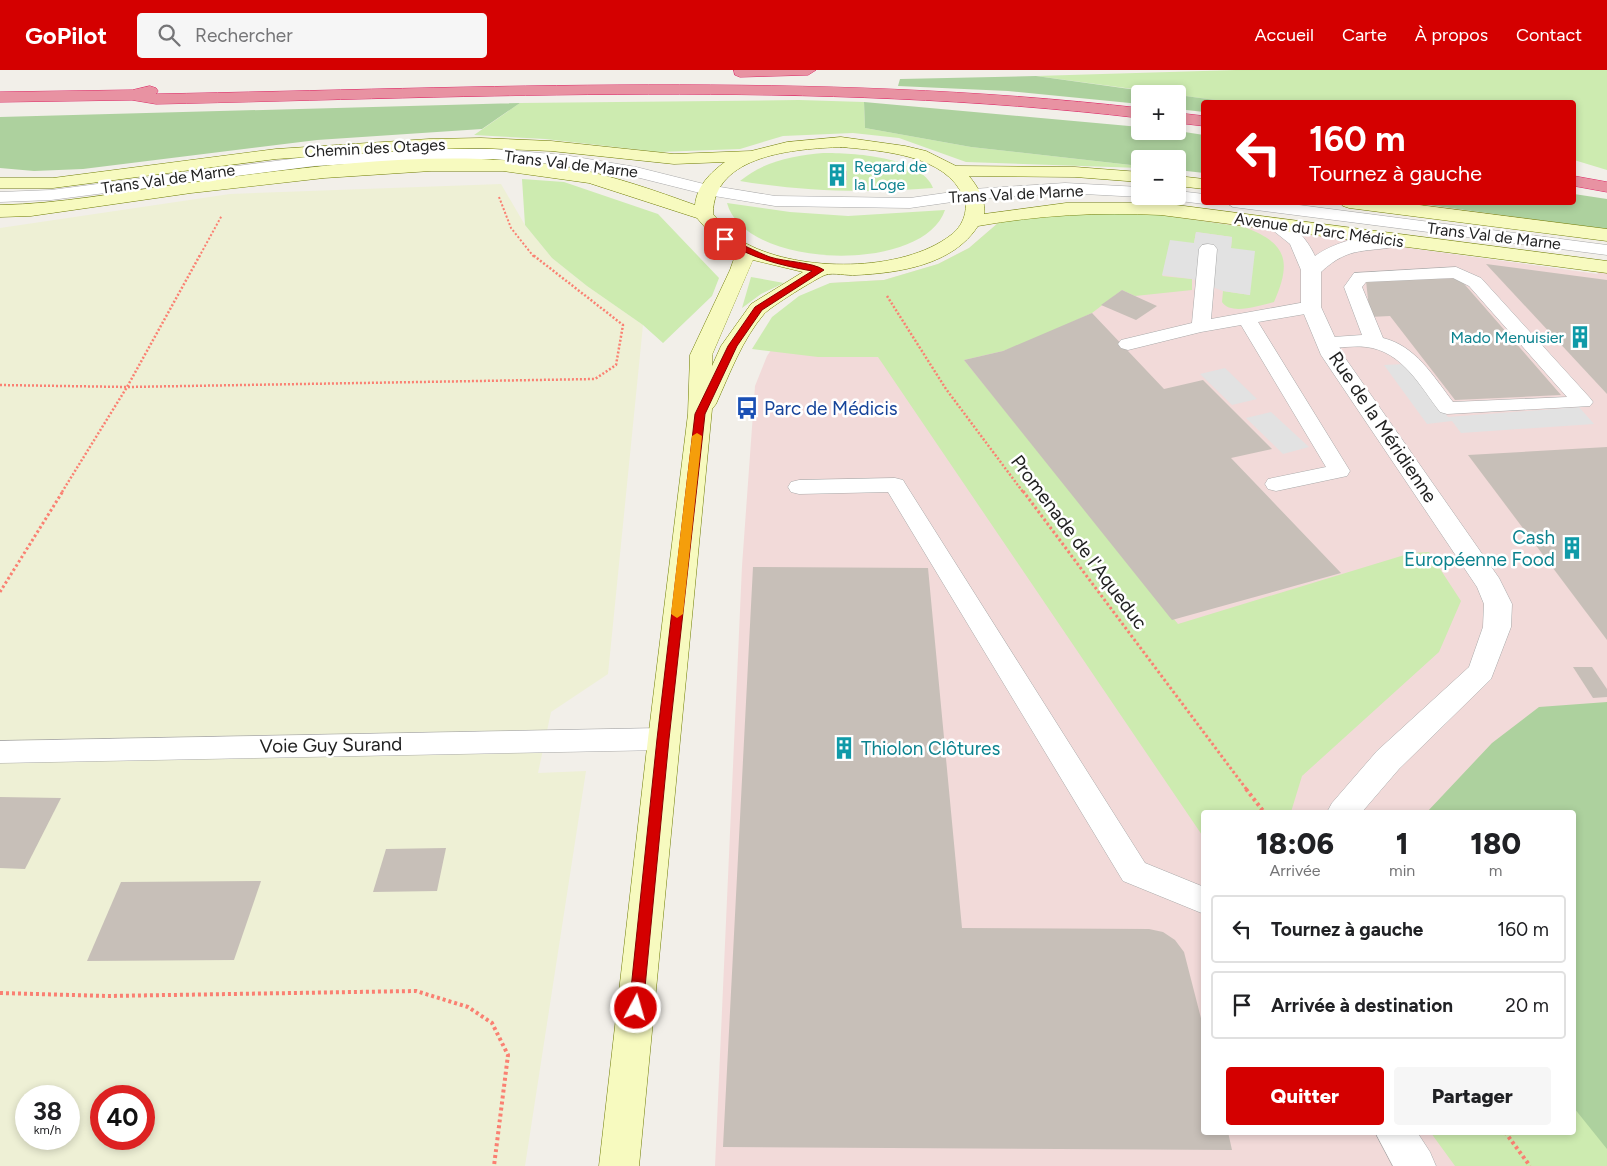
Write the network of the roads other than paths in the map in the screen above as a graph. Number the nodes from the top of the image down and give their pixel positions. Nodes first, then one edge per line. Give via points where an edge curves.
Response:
1 (808, 70) edge
2 (721, 72) dead end
3 (604, 76) dead end
4 (132, 95) junction
5 (0, 97) edge
6 (1131, 112) edge
7 (1186, 119) edge
8 (1201, 121) edge
9 (751, 156) junction
10 (953, 171) junction
11 (1131, 176) edge
12 (1576, 181) edge
13 (1186, 182) edge
14 (0, 183) edge
15 (1201, 184) edge
16 (1607, 187) edge
17 (708, 190) junction
18 (1131, 192) edge
19 (973, 194) junction
20 (0, 196) edge
21 (1186, 197) edge
22 (1201, 199) edge
23 (1256, 205) edge
24 (1372, 205) edge
25 (0, 211) edge
26 (704, 214) junction
27 (972, 222) junction
28 (1274, 224) junction
29 (1607, 236) edge
30 (1395, 241) junction
31 (1208, 249) dead end
32 (1607, 250) edge
33 (746, 251) junction
34 (1607, 267) edge
35 (820, 270) junction
36 (1312, 270) junction
37 (1311, 307) junction
38 (1246, 318) junction
39 (1201, 326) junction
40 (1326, 342) junction
41 (1375, 343) junction
42 (1128, 344) dead end
43 (700, 414) junction
44 (1276, 484) dead end
45 (799, 486) dead end
46 (663, 739) junction
47 (0, 752) edge
48 (1345, 810) edge
49 (1201, 900) edge
50 (1396, 1135) edge
51 (619, 1166) edge
52 (1416, 1166) edge

1 - 2 highway
3 - 4 highway via 165,88
4 - 5 highway
4 - 6 highway via 156,99 563,91 866,91 1026,101
7 - 8 highway
9 - 10 street via 809,143 866,143 904,150
9 - 14 street, Chemin des Otages via 674,159 551,146 429,144 284,153 53,183
9 - 17 street via 724,171
10 - 11 street via 1075,172
10 - 19 street
12 - 16 highway
13 - 15 street
17 - 19 lane, Trans Val de Marne via 823,203 910,203
17 - 20 lane, Trans Val de Marne via 590,164 535,157 446,154 314,161 51,195
17 - 26 street
18 - 19 lane, Trans Val de Marne via 1065,188
19 - 27 street via 976,208
21 - 22 lane
23 - 32 lane, Trans Val de Marne
24 - 29 street, Avenue du Parc Médicis
25 - 26 street, Chemin des Otages via 31,210 336,171 455,165 516,167 596,178
26 - 33 street via 725,239
27 - 28 street, Avenue du Parc Médicis via 1060,208 1113,206 1160,208
27 - 35 street via 958,239 936,252 905,263 869,269
28 - 30 street, Avenue du Parc Médicis
28 - 36 street via 1298,242
30 - 34 street, Avenue du Parc Médicis
30 - 36 street via 1344,246 1324,257
31 - 39 lane
33 - 35 street via 777,262
33 - 43 street via 701,355
35 - 43 street via 758,308 732,346
36 - 37 street, Rue de la Méridienne
37 - 38 lane
37 - 40 street, Rue de la Méridienne
38 - 39 lane
38 - 44 lane via 1339,472
39 - 42 lane
40 - 41 lane
40 - 48 street, Rue de la Méridienne via 1490,585 1498,604 1497,627 1481,672 1388,760
41 - 41 lane via 1388,345 1404,355 1448,408 1583,402 1475,282 1456,272 1360,277 1353,287
43 - 46 street
45 - 49 lane via 895,485 1134,872
46 - 47 lane, Voie Guy Surand
46 - 51 street
50 - 52 street

